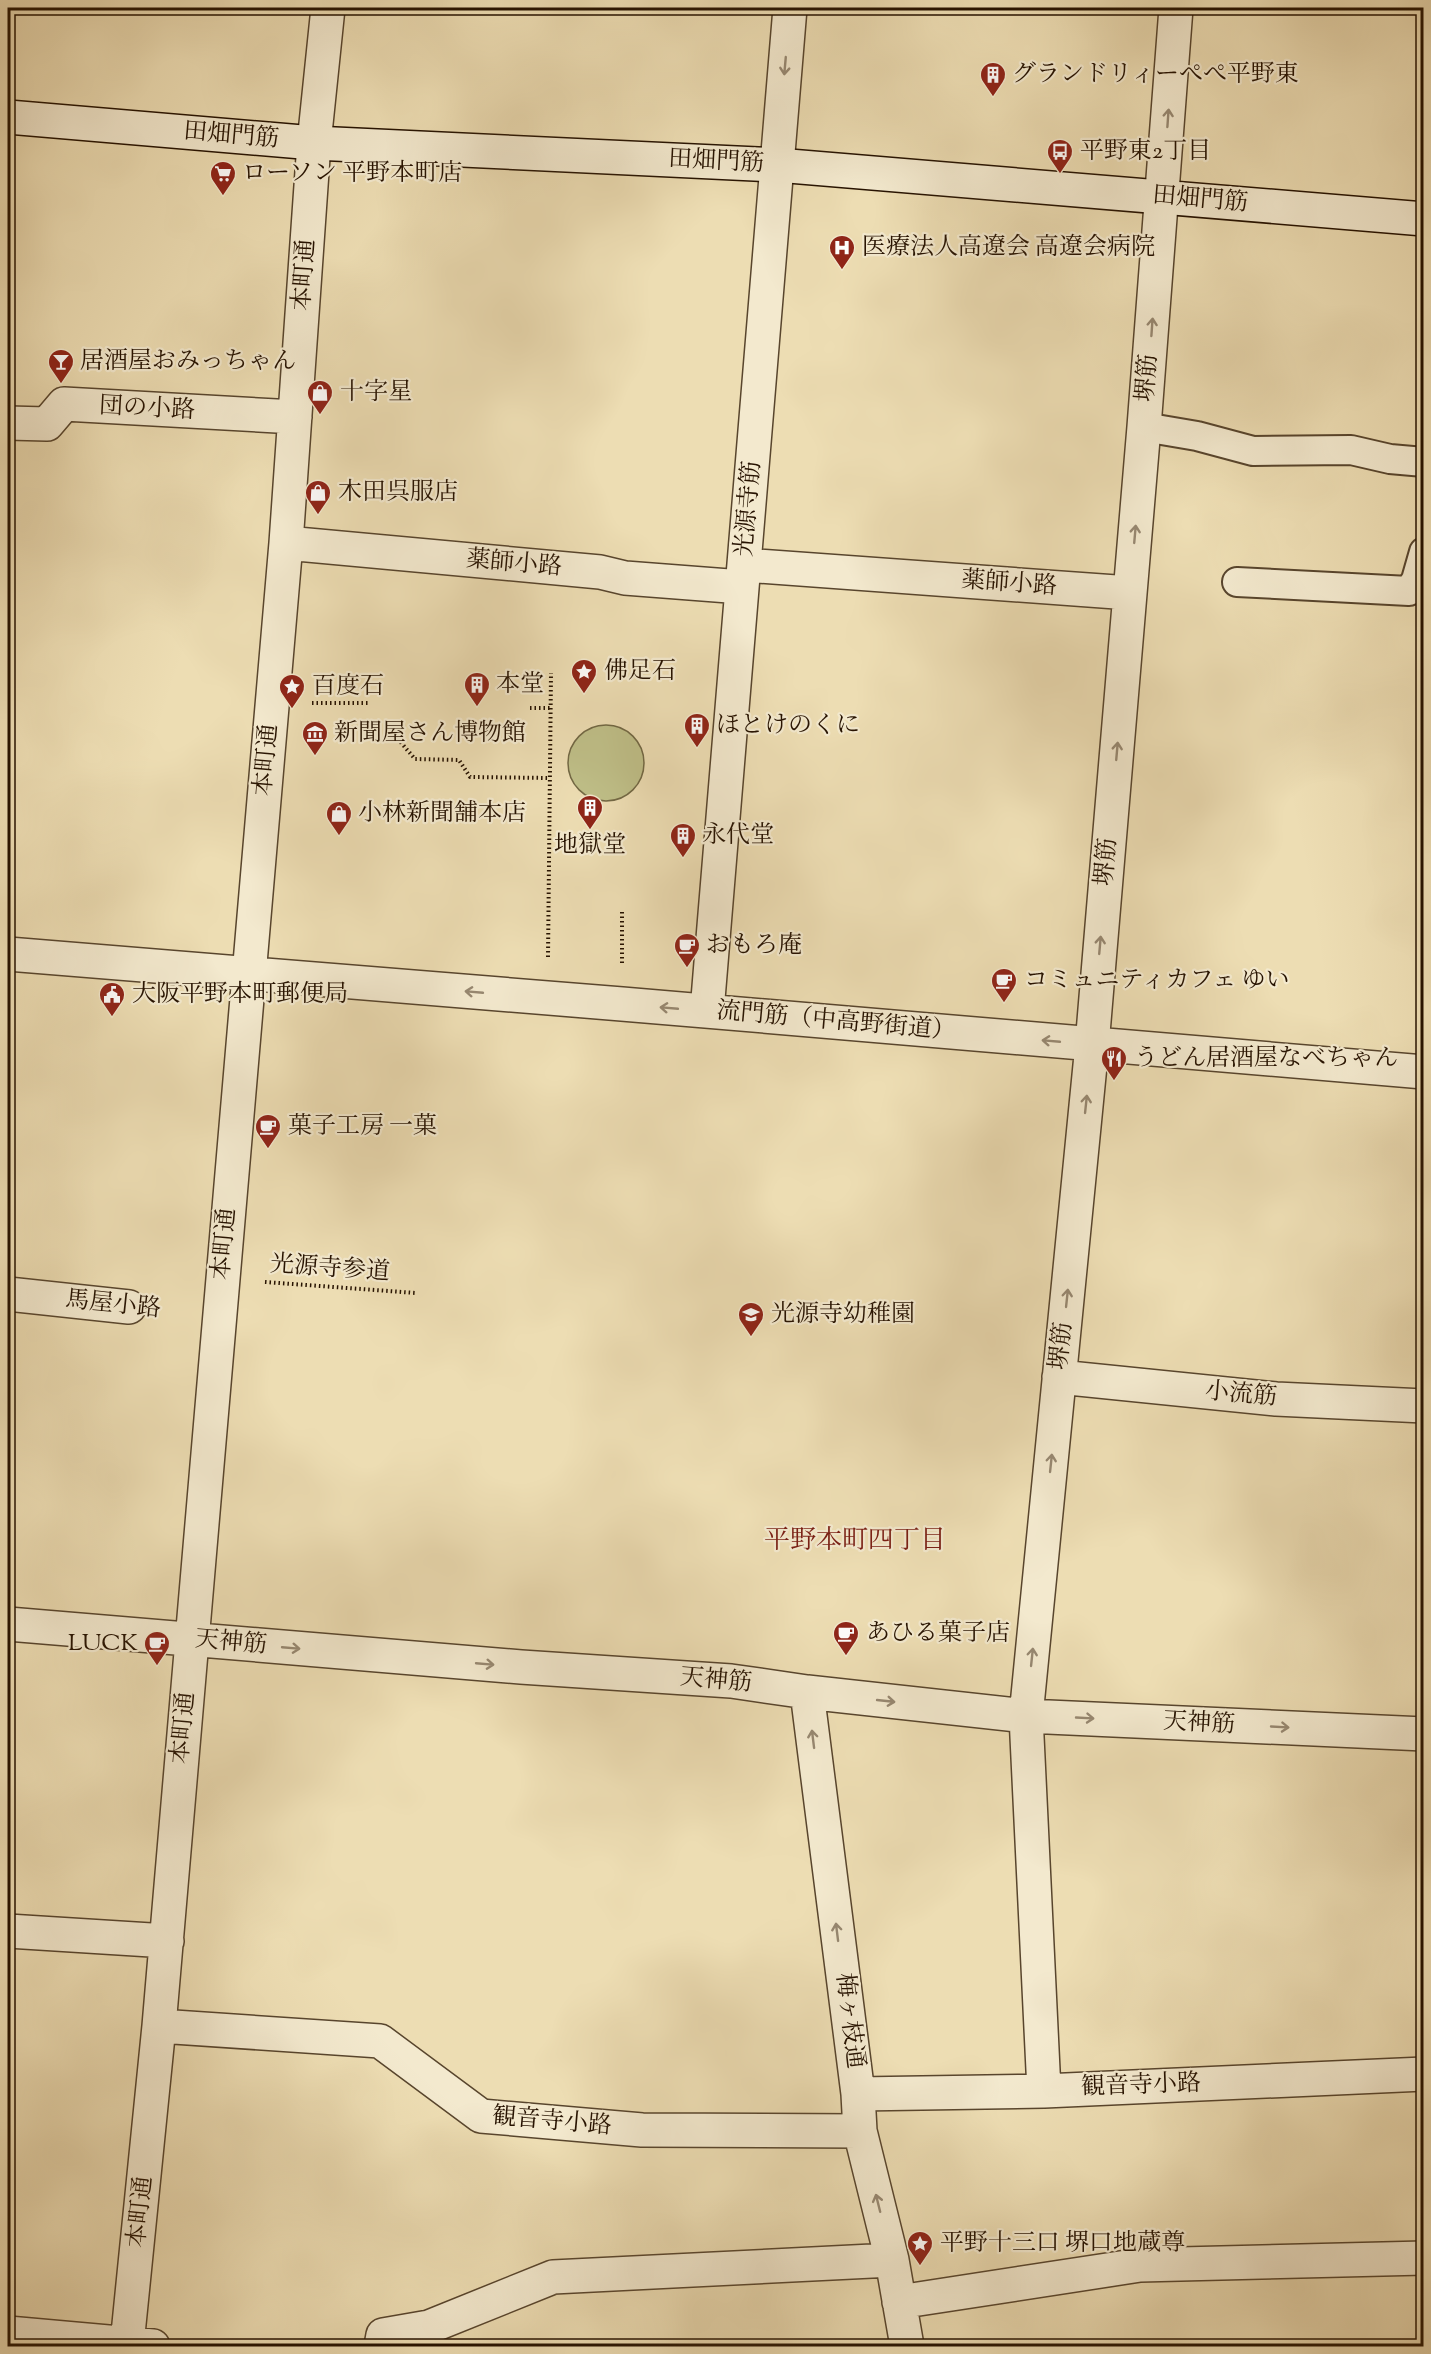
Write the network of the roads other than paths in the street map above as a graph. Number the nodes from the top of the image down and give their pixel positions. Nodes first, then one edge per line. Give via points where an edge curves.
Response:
1 (328, 8) edge
2 (790, 8) edge
3 (1176, 8) edge
4 (8, 117) edge
5 (314, 143) junction
6 (777, 165) junction
7 (1162, 197) junction
8 (1424, 219) edge
9 (295, 417) junction
10 (8, 423) edge
11 (1144, 427) junction
12 (1424, 462) edge
13 (286, 543) junction
14 (1424, 552) edge
15 (743, 576) junction
16 (1237, 582) dead end
17 (1130, 593) junction
18 (8, 954) edge
19 (249, 974) junction
20 (707, 1011) junction
21 (1092, 1045) junction
22 (1424, 1072) edge
23 (8, 1294) edge
24 (129, 1307) dead end
25 (1059, 1377) junction
26 (1424, 1406) edge
27 (8, 1624) edge
28 (191, 1639) junction
29 (807, 1692) junction
30 (1026, 1716) junction
31 (1424, 1734) edge
32 (8, 1931) edge
33 (166, 1941) junction
34 (159, 2026) junction
35 (1424, 2074) edge
36 (1044, 2091) junction
37 (858, 2094) junction
38 (860, 2131) junction
39 (1424, 2258) edge
40 (892, 2260) junction
41 (899, 2302) junction
42 (8, 2333) edge
43 (140, 2345) edge
44 (381, 2346) edge
45 (907, 2346) edge

1 - 5 street, 本町通
2 -> 6 street, 光源寺筋
7 -> 3 street, 堺筋
4 - 5 street, 田畑門筋
5 - 6 street, 田畑門筋
5 - 9 street, 本町通
6 - 7 street, 田畑門筋
6 - 15 street, 光源寺筋
7 - 8 street, 田畑門筋
11 -> 7 street, 堺筋
9 - 10 street, 団の小路 via 64,404 48,424
9 - 13 street, 本町通
11 - 12 lane via 1197,436 1253,452 1350,450
17 -> 11 street, 堺筋
13 - 15 street, 薬師小路 via 600,572 625,578
13 - 19 street, 本町通
14 - 16 lane via 1409,591
15 - 17 street, 薬師小路
15 - 20 street, 光源寺筋
21 -> 17 street, 堺筋
18 - 19 street, 流門筋（中高野街道）
20 -> 19 street, 流門筋（中高野街道）
19 - 28 street, 本町通
21 -> 20 street, 流門筋（中高野街道）
21 - 22 street, 流門筋（中高野街道）
25 -> 21 street, 堺筋
23 - 24 street, 馬屋小路
25 - 26 street, 小流筋 via 1276,1399
30 -> 25 street, 堺筋
27 - 28 street, 天神筋
28 -> 29 street, 天神筋 via 731,1681
28 - 33 street, 本町通
29 -> 30 street, 天神筋
37 -> 29 street, 梅ヶ枝通
30 -> 31 street, 天神筋
30 - 36 street, 堺筋
32 - 33 street
33 - 34 street, 本町通
34 - 38 street, 観音寺小路 via 380,2041 481,2116 642,2130
34 - 43 street, 本町通
35 - 36 street, 観音寺小路
36 - 37 street, 観音寺小路
37 - 38 street, 梅ヶ枝通
40 -> 38 street, 梅ヶ枝通
39 - 41 street via 1140,2265
40 - 41 street, 梅ヶ枝通
40 - 44 street via 553,2277 429,2327 383,2335
41 - 45 street, 梅ヶ枝通
42 - 43 street

